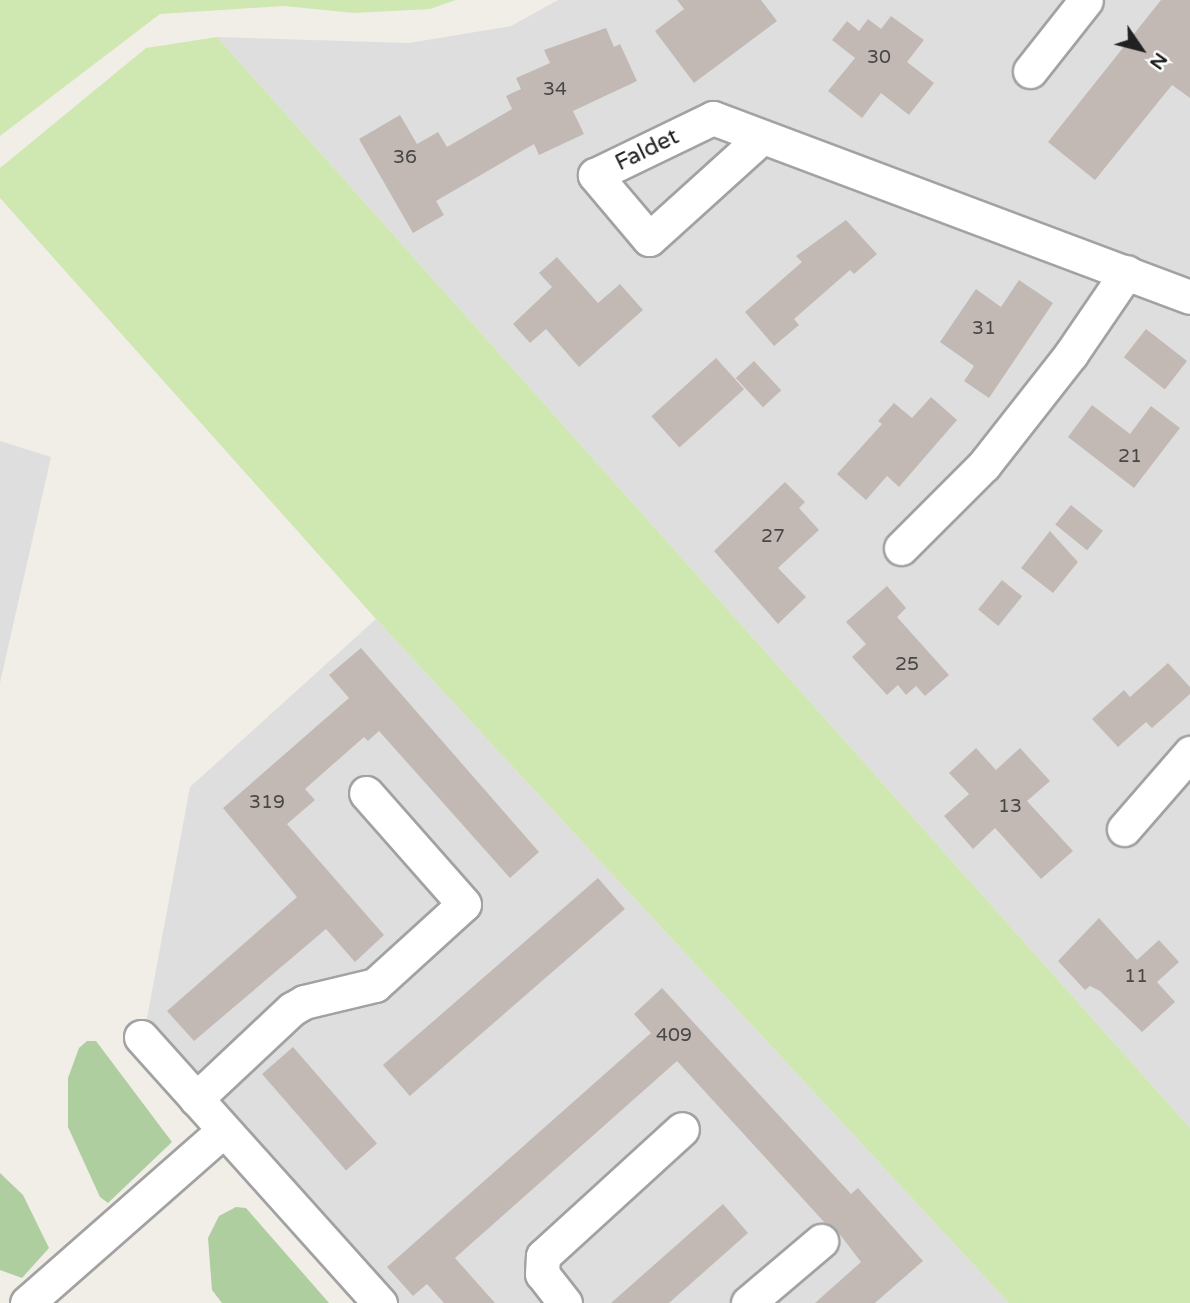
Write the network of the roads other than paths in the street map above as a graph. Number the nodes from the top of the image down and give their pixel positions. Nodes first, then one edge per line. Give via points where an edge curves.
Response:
1 (1086, 0) edge
2 (1030, 71) dead end
3 (762, 137) junction
4 (1127, 272) junction
5 (1190, 297) edge
6 (901, 548) dead end
7 (1190, 753) edge
8 (366, 793) dead end
9 (1124, 829) dead end
10 (141, 1037) dead end
11 (196, 1098) junction
12 (224, 1129) junction
13 (682, 1129) dead end
14 (821, 1241) dead end
15 (27, 1303) edge
16 (380, 1303) edge
17 (565, 1303) edge
18 (748, 1303) edge

1 - 2 street
3 - 3 street, Faldet via 713,118 595,175 649,239
3 - 4 street, Faldet
4 - 5 street, Faldet
4 - 6 street via 1071,354 984,465
7 - 9 street
8 - 11 street via 464,904 375,985 292,1009
10 - 11 street
11 - 12 street
12 - 15 street
12 - 16 street
13 - 17 street via 543,1256 542,1274
14 - 18 street

